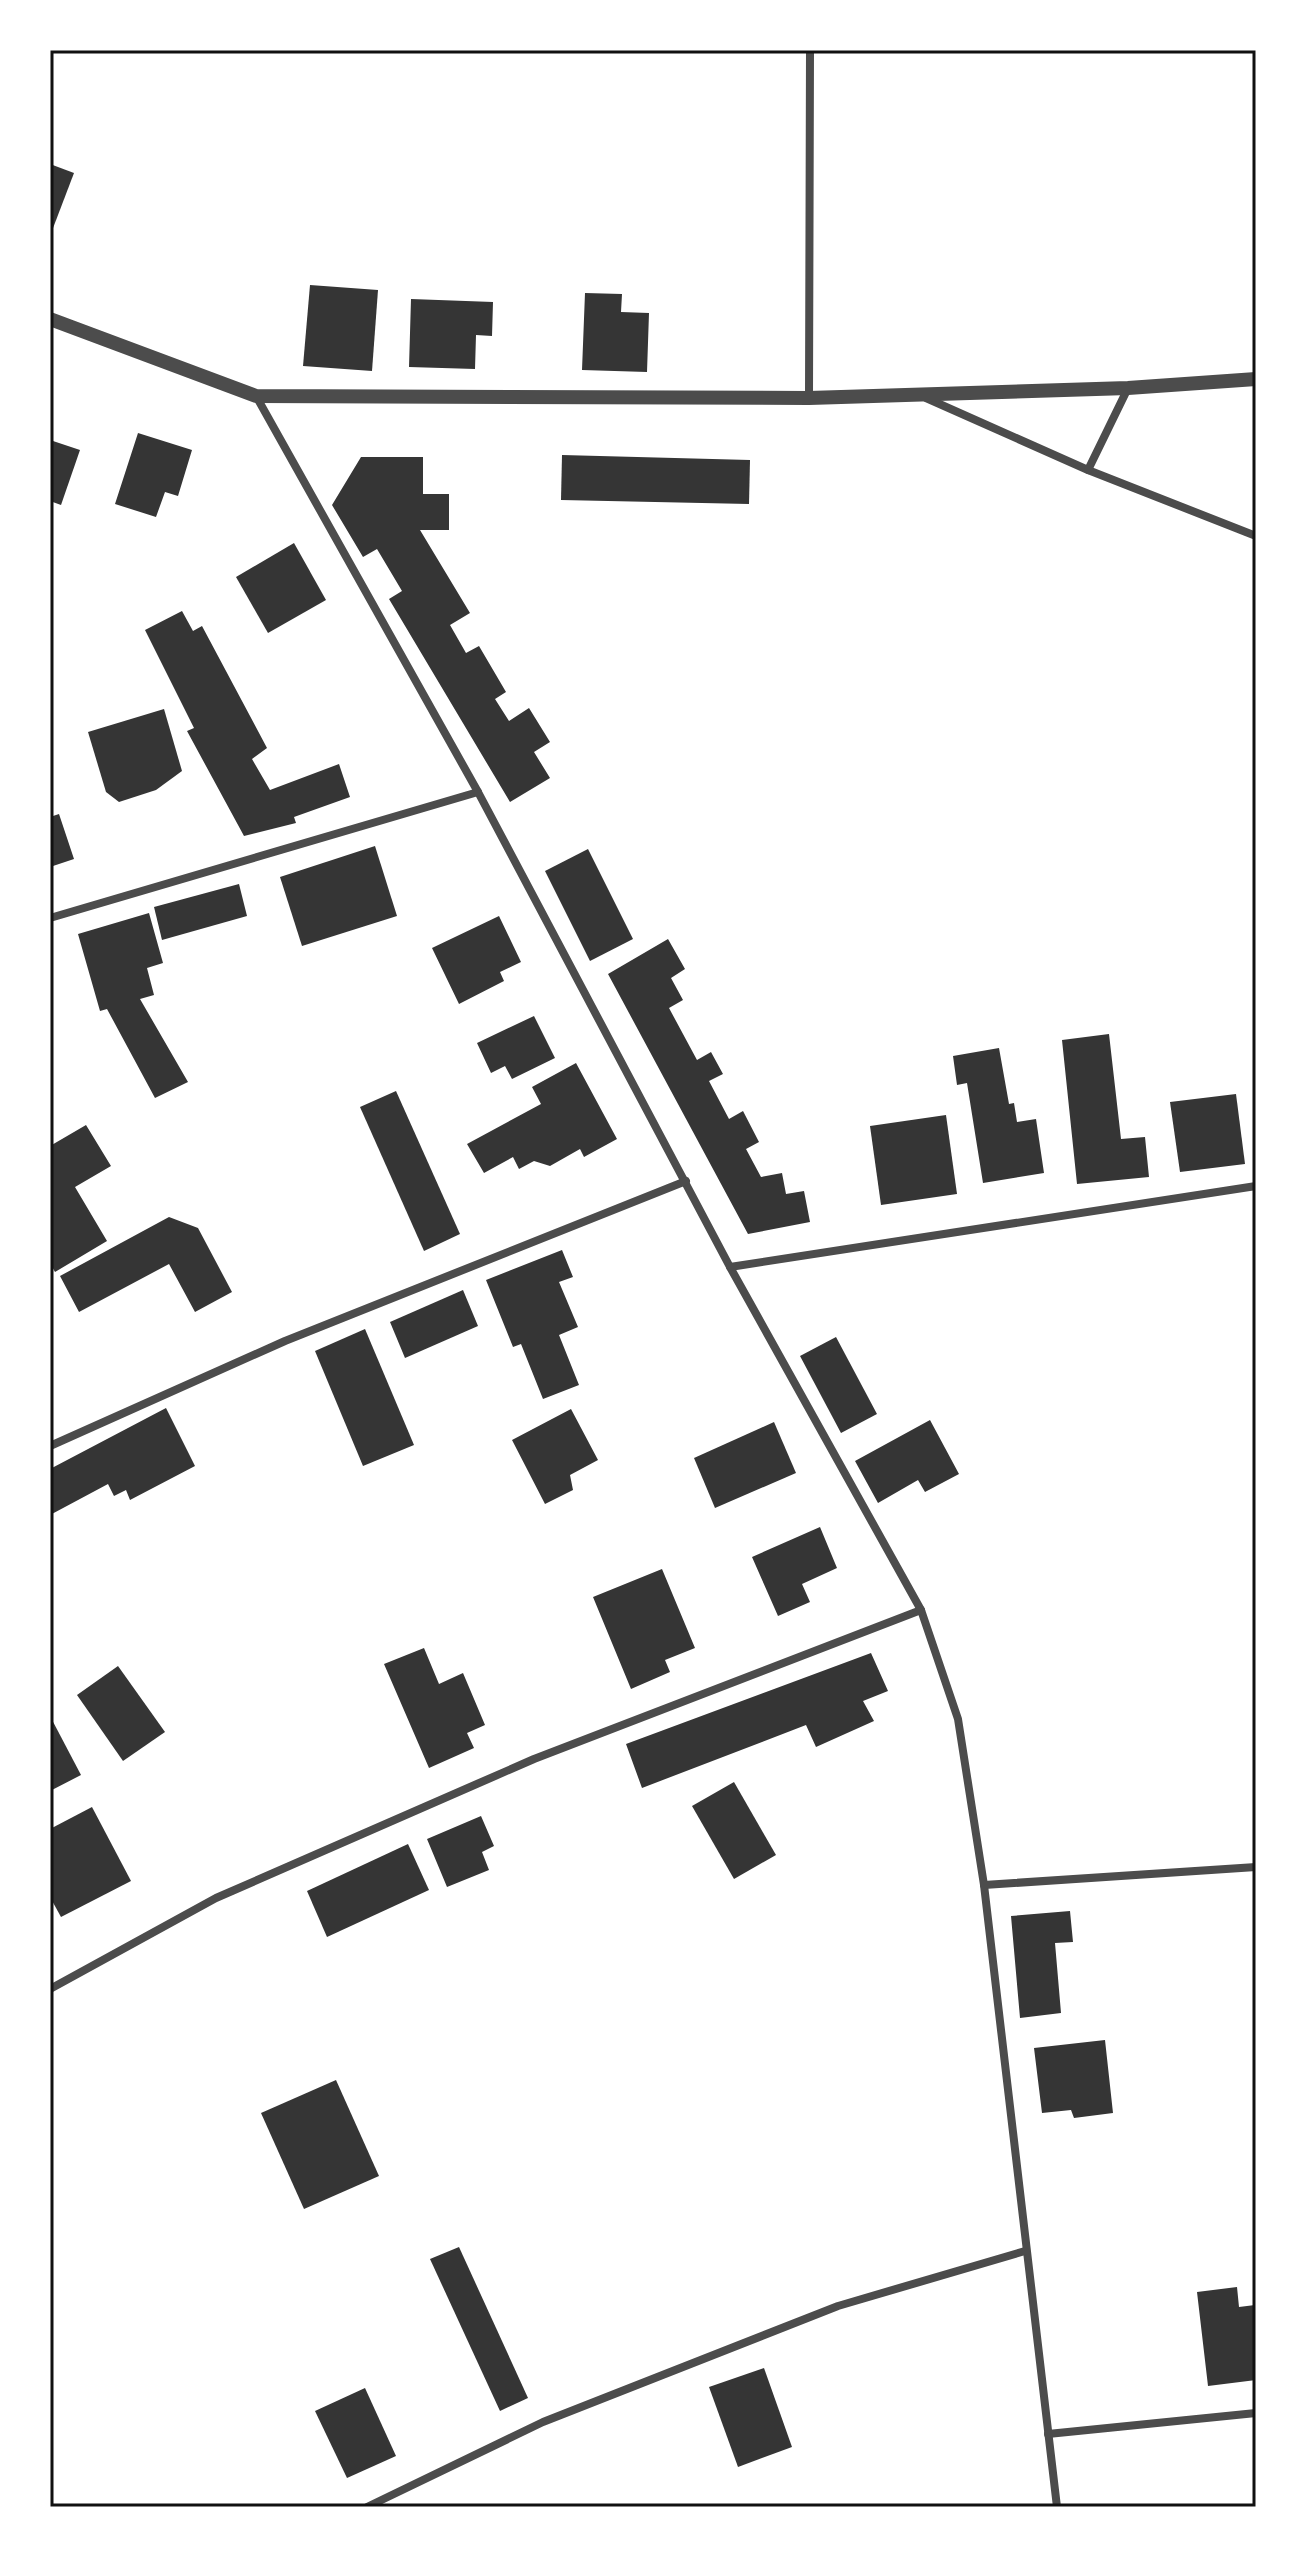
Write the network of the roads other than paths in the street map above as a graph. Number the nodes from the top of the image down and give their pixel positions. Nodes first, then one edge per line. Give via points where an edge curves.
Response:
1 (810, 50) edge
2 (50, 319) edge
3 (1256, 379) edge
4 (1128, 388) junction
5 (256, 396) junction
6 (921, 396) junction
7 (809, 398) junction
8 (1088, 470) junction
9 (1256, 536) edge
10 (478, 792) junction
11 (50, 918) edge
12 (686, 1181) junction
13 (1256, 1186) edge
14 (730, 1267) junction
15 (50, 1446) edge
16 (921, 1610) junction
17 (1256, 1867) edge
18 (984, 1885) junction
19 (50, 1989) edge
20 (1025, 2251) junction
21 (1256, 2413) edge
22 (1048, 2434) junction
23 (367, 2507) edge
24 (1057, 2507) edge

1 - 7 street
2 - 5 street
3 - 4 street
4 - 6 street
4 - 8 street
5 - 7 street
5 - 10 street
6 - 7 street
6 - 8 street
8 - 9 street
10 - 11 street
10 - 12 street
12 - 14 street
12 - 15 street via 285,1341
13 - 14 street
14 - 16 street
16 - 18 street via 958,1719
16 - 19 street via 534,1759 216,1898
17 - 18 street
18 - 20 street
20 - 22 street
20 - 23 street via 838,2306 543,2422
21 - 22 street
22 - 24 street

